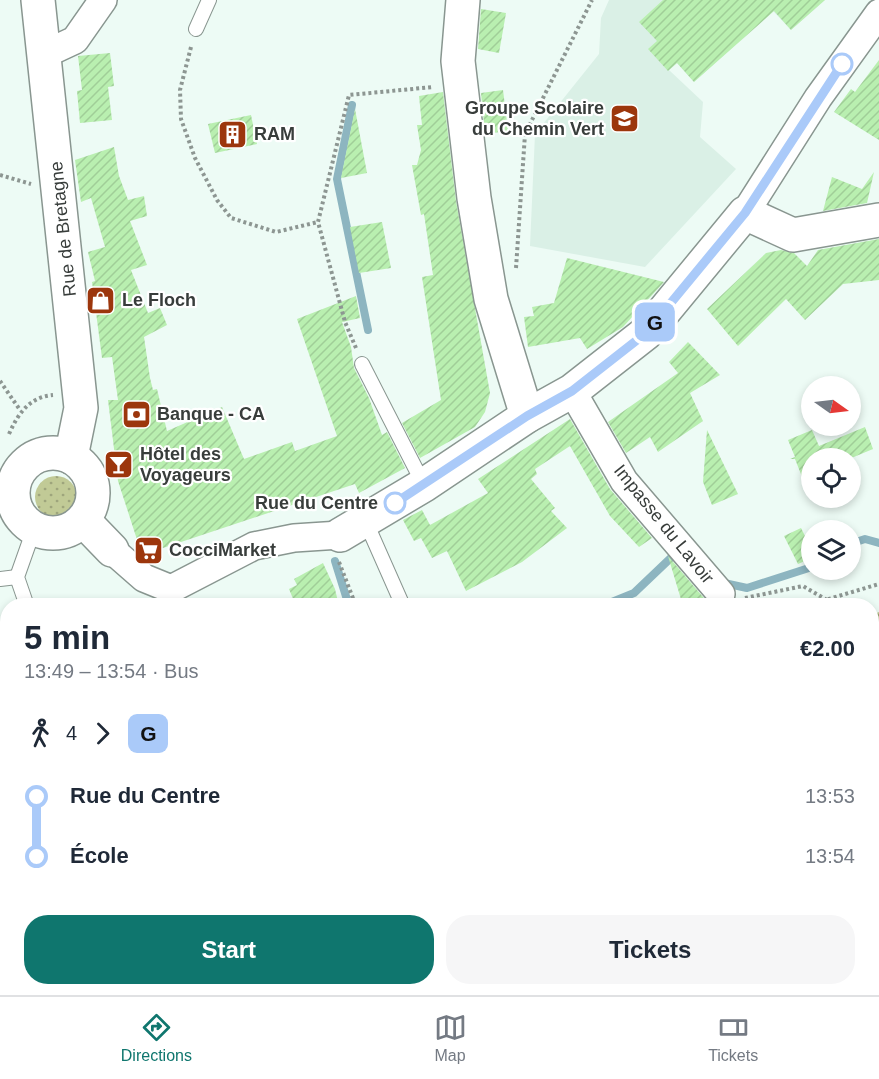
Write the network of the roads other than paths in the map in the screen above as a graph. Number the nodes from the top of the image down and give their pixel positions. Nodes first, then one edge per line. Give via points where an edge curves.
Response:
1 (38, 0) edge
2 (209, 0) edge
3 (463, 0) edge
4 (93, 6) edge
5 (879, 13) edge
6 (196, 29) road end
7 (45, 54) junction
8 (745, 213) junction
9 (879, 220) edge
10 (362, 364) road end
11 (572, 391) junction
12 (527, 416) junction
13 (9, 457) edge
14 (70, 457) junction
15 (424, 485) junction
16 (83, 520) junction
17 (34, 529) junction
18 (344, 530) junction
19 (112, 550) joint
20 (17, 577) junction
21 (0, 579) edge
22 (721, 594) road end
23 (24, 598) edge
24 (173, 598) edge
25 (397, 598) edge

1 - 7 street, Rue de Bretagne
2 - 6 lane
3 - 12 street via 458,61 474,198 491,299
4 - 7 street via 75,40
5 - 8 street via 818,98
7 - 14 street, Rue de Bretagne via 81,408
8 - 9 street via 793,235
8 - 11 street via 646,333
10 - 15 lane
11 - 12 street
11 - 22 street, Impasse du Lavoir via 624,481
12 - 15 street
13 - 14 street
13 - 17 street via 17,511
14 - 16 street via 85,469 93,486 93,498
15 - 18 street
16 - 17 street via 60,533
16 - 19 street
17 - 20 lane
18 - 24 street via 254,546
18 - 25 lane
19 - 24 street
20 - 21 lane
20 - 23 lane

